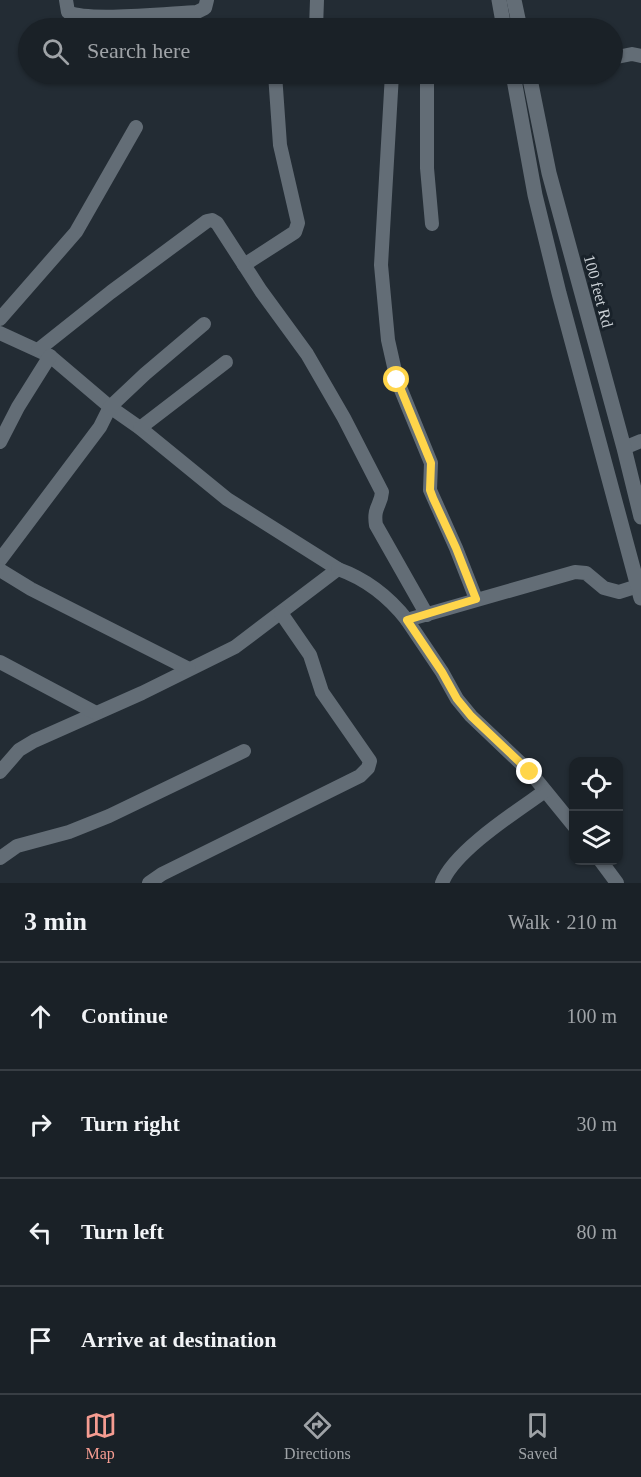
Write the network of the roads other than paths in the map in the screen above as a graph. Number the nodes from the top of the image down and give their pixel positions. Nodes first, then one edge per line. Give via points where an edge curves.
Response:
1 (66, 0) edge
2 (207, 0) edge
3 (317, 0) edge
4 (499, 0) edge
5 (514, 0) edge
6 (316, 18) edge
7 (502, 18) edge
8 (518, 18) edge
9 (623, 56) edge
10 (641, 56) edge
11 (276, 84) edge
12 (391, 84) edge
13 (427, 84) edge
14 (515, 84) edge
15 (531, 84) edge
16 (136, 127) dead end
17 (432, 224) dead end
18 (244, 265) junction
19 (0, 319) edge
20 (204, 324) dead end
21 (0, 333) edge
22 (44, 353) junction
23 (226, 362) dead end
24 (110, 407) junction
25 (140, 428) junction
26 (641, 441) edge
27 (0, 442) edge
28 (624, 448) junction
29 (641, 517) edge
30 (0, 560) edge
31 (338, 569) junction
32 (0, 570) edge
33 (640, 592) edge
34 (476, 599) junction
35 (281, 613) junction
36 (427, 615) junction
37 (407, 620) junction
38 (0, 662) edge
39 (189, 669) junction
40 (96, 712) junction
41 (244, 751) dead end
42 (0, 772) edge
43 (545, 791) junction
44 (569, 821) edge
45 (0, 858) edge
46 (603, 865) edge
47 (149, 883) edge
48 (442, 883) edge
49 (617, 883) edge

1 - 2 street via 68,12 73,15 106,16 197,12 205,8
3 - 6 street
4 - 7 main road
5 - 8 main road
9 - 10 street
11 - 18 street via 280,145 298,223 295,232
12 - 34 street via 381,265 388,340 397,380 431,463 430,490
13 - 17 street
14 - 33 main road via 535,195 561,304
15 - 28 main road, 100 feet Rd via 549,173
16 - 19 street via 76,232
18 - 22 street via 217,223 207,221 111,292
18 - 36 street via 307,354 344,418 382,492 374,513 376,525
20 - 24 street
21 - 22 street
22 - 24 street
22 - 27 street
23 - 25 street
24 - 25 street
24 - 30 street via 100,427
25 - 31 street via 227,499
26 - 28 street
28 - 29 main road, 100 feet Rd
31 - 35 street
31 - 37 street via 359,576
32 - 39 street
33 - 34 street via 604,588 586,573 575,572
34 - 36 street
35 - 39 street via 235,647
35 - 47 street via 310,655 322,692 370,761 368,768 360,776
36 - 37 street
37 - 43 street via 457,699
38 - 40 street
39 - 40 street
40 - 42 street via 24,746
41 - 45 street via 109,816 17,846
43 - 44 street
43 - 48 street via 496,825 454,863
46 - 49 street

